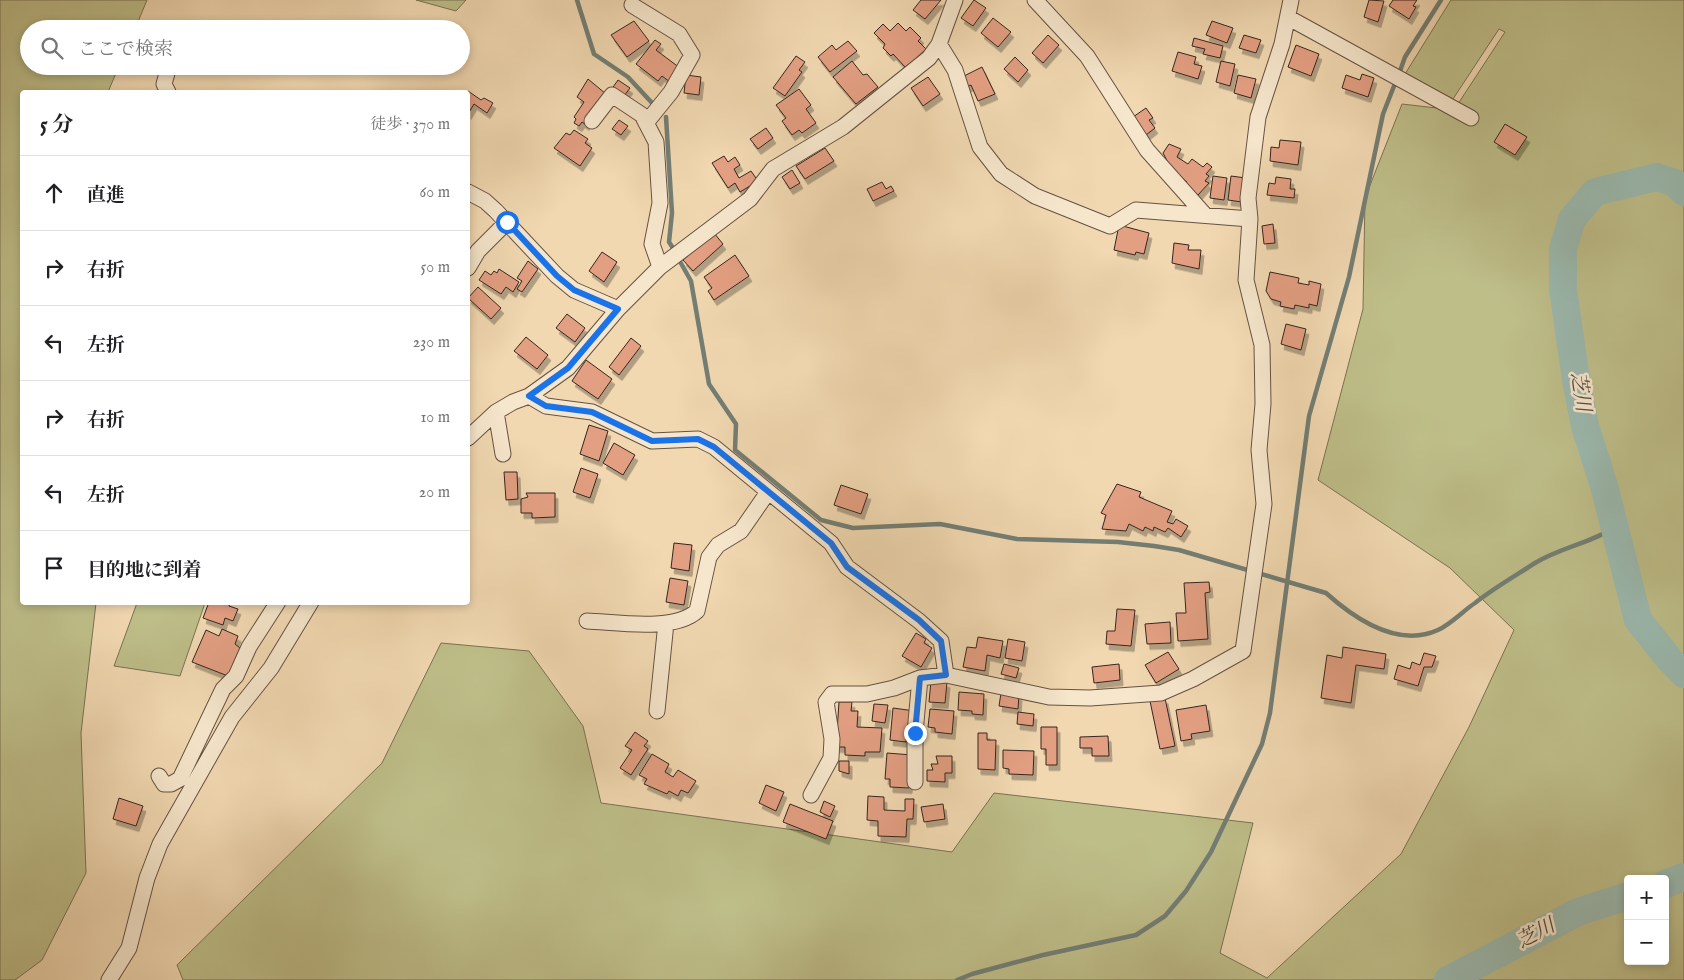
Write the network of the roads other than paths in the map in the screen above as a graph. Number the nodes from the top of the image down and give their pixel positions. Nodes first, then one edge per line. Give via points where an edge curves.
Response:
1 (955, 0) edge
2 (1035, 0) edge
3 (1291, 0) edge
4 (632, 5) dead end
5 (1289, 18) junction
6 (939, 44) junction
7 (166, 75) edge
8 (167, 90) edge
9 (1471, 118) dead end
10 (592, 122) dead end
11 (646, 123) junction
12 (470, 193) edge
13 (1204, 214) junction
14 (1250, 220) junction
15 (507, 222) junction
16 (470, 265) edge
17 (660, 267) junction
18 (618, 309) junction
19 (529, 396) junction
20 (496, 412) junction
21 (470, 436) edge
22 (502, 454) dead end
23 (768, 492) junction
24 (276, 605) edge
25 (309, 605) edge
26 (587, 621) dead end
27 (666, 624) junction
28 (946, 675) junction
29 (920, 678) junction
30 (657, 711) dead end
31 (159, 776) dead end
32 (915, 782) dead end
33 (811, 794) dead end
34 (109, 980) edge

1 - 6 street
2 - 13 street via 1087,56 1148,150
3 - 5 street
4 - 11 street via 679,34 692,55 671,92
5 - 9 street
5 - 14 street via 1258,117 1248,198
6 - 13 street via 955,70 980,147 1001,174 1010,180 1035,196 1110,226 1136,210
6 - 17 street via 929,58 843,127 773,169 750,199
7 - 8 street via 164,84
10 - 11 street via 612,95 642,115
11 - 17 street via 656,142 660,203 652,244
12 - 15 street via 485,201
13 - 14 street
14 - 28 street via 1246,280 1262,345 1263,404 1259,450 1264,504 1243,651 1161,693 1049,697
15 - 16 street via 478,251
15 - 18 street via 574,290
17 - 18 street
18 - 19 street via 568,368
19 - 20 street
19 - 23 street via 546,406 592,412 652,441 698,439 714,447
20 - 21 street
20 - 22 street
23 - 27 street via 741,531 718,545 709,557 697,612
23 - 28 street via 831,543 847,567 919,620 941,641
24 - 31 street via 249,646 236,676 223,689 180,779 164,784
25 - 34 street via 271,668 232,717 160,844 147,878 129,948
26 - 27 street
27 - 30 street
28 - 29 street
29 - 32 street
29 - 33 street via 867,694 832,694 826,702 832,739 830,758

